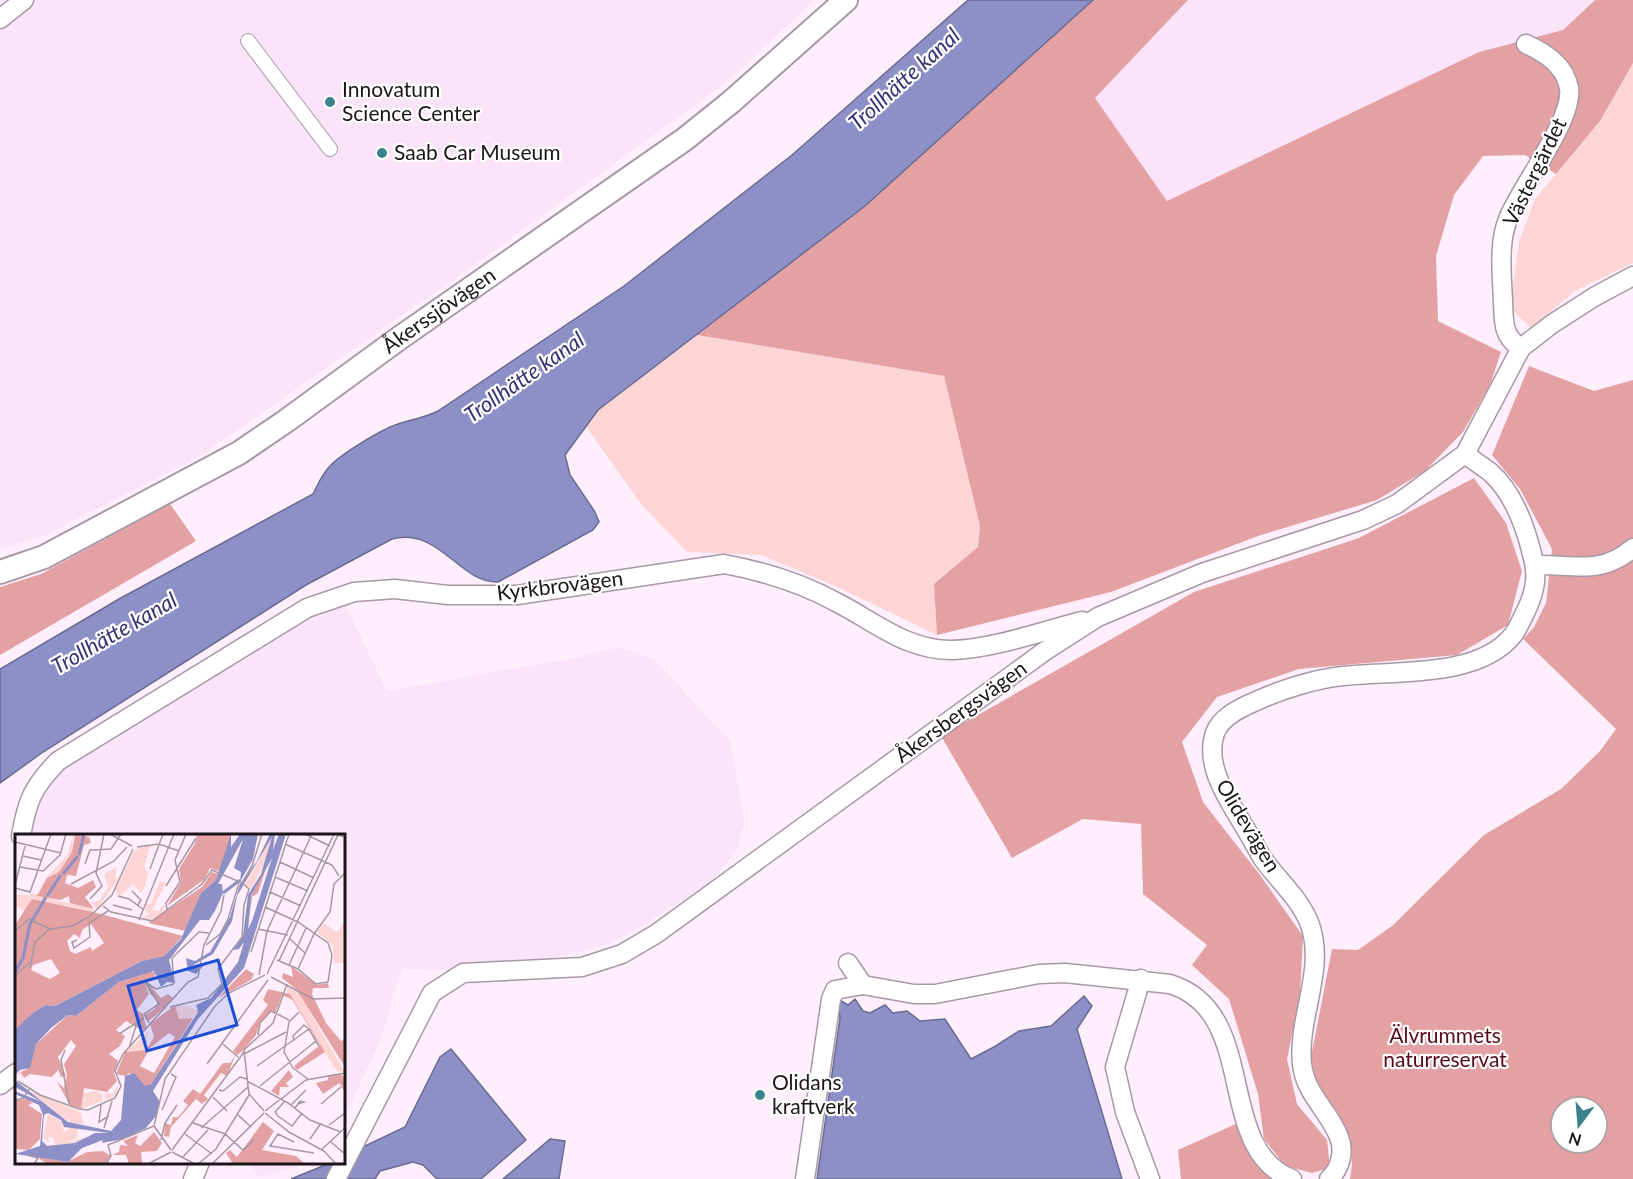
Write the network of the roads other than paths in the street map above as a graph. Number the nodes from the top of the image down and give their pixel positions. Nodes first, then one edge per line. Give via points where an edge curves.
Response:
1 (24, 0) edge
2 (846, 0) edge
3 (0, 19) edge
4 (248, 40) dead end
5 (1526, 44) dead end
6 (330, 149) dead end
7 (1633, 276) edge
8 (1521, 348) junction
9 (1465, 454) junction
10 (1633, 548) edge
11 (1535, 566) junction
12 (0, 572) edge
13 (1098, 616) junction
14 (21, 834) edge
15 (848, 963) dead end
16 (1141, 980) junction
17 (863, 985) junction
18 (15, 1074) edge
19 (0, 1085) edge
20 (345, 1161) edge
21 (199, 1164) edge
22 (344, 1164) edge
23 (193, 1179) edge
24 (336, 1179) edge
25 (805, 1179) edge
26 (1150, 1179) edge
27 (1292, 1179) edge
28 (1329, 1179) edge

1 - 3 street
2 - 12 street, Åkerssjövägen via 685,139 239,453 44,557
4 - 6 street
5 - 8 street, Västergärdet via 1547,54 1560,69 1569,89 1565,112 1507,221 1503,240 1504,323 1510,341
7 - 8 street, Åkersbergsvägen via 1594,297
8 - 9 street, Åkersbergsvägen
9 - 11 street, Olidevägen via 1506,490 1527,531
9 - 13 street, Åkersbergsvägen via 1397,504 1363,520 1202,573
10 - 11 street via 1608,564 1587,568
11 - 28 street, Olidevägen via 1530,604 1513,636 1470,664 1420,672 1341,676 1275,692 1234,711 1215,732 1214,767 1223,789 1262,858 1308,921 1315,949 1302,1065 1315,1101 1339,1137 1338,1168
13 - 14 street, Kyrkbrovägen via 988,645 952,650 918,646 812,590 724,564 517,595 448,595 395,589 354,592 307,608 58,761 29,797
13 - 20 street, Åkersbergsvägen via 656,934 622,954 582,967 463,973 432,993
15 - 17 street
16 - 17 street via 1039,974 935,994
16 - 26 street via 1115,1067 1125,1112
16 - 27 street via 1185,988 1212,1013 1222,1032 1252,1138 1270,1166
17 - 25 street via 835,990 831,999
18 - 19 street
21 - 23 street
22 - 24 street, Åkersbergsvägen

